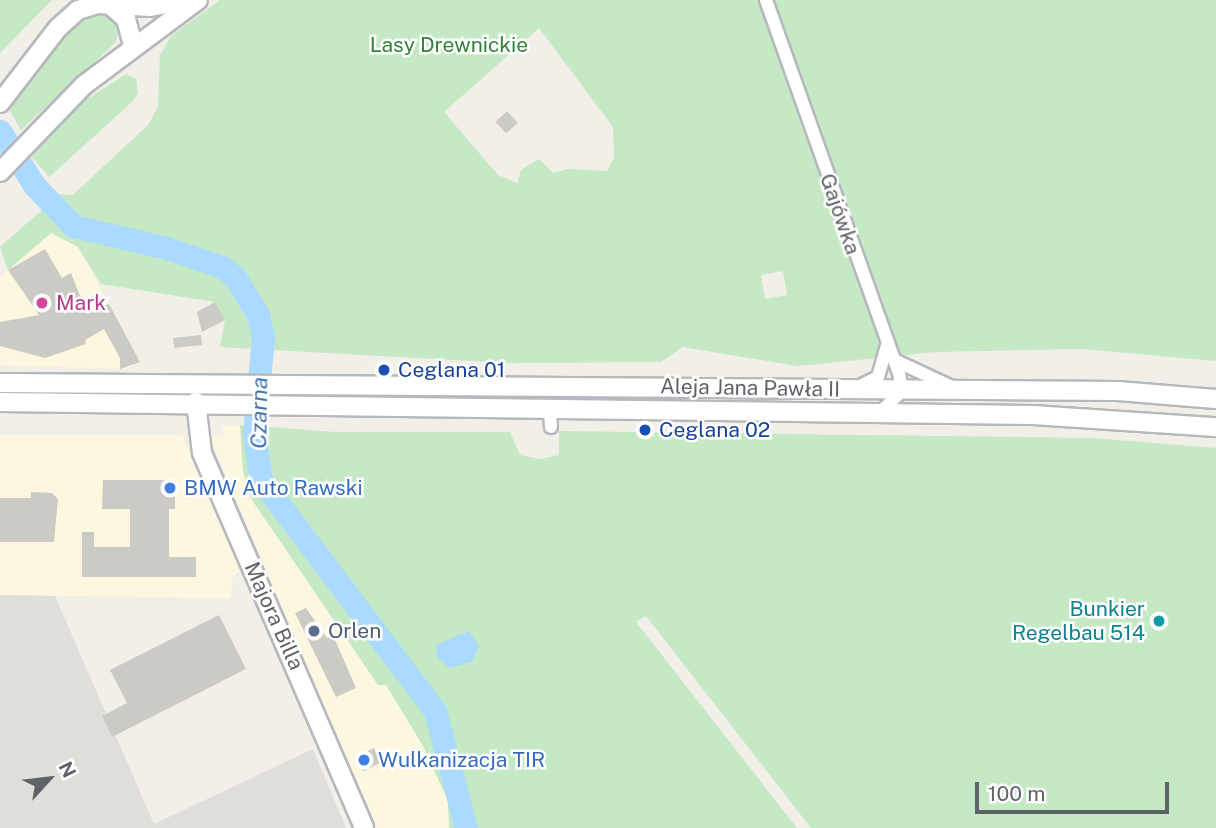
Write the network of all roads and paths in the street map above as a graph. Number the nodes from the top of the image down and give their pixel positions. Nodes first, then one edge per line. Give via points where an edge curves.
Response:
1 (190, 0) edge
2 (198, 0) edge
3 (766, 0) edge
4 (109, 4) junction
5 (133, 47) junction
6 (3, 99) edge
7 (0, 172) edge
8 (887, 342) junction
9 (894, 359) junction
10 (0, 383) edge
11 (853, 390) junction
12 (902, 391) junction
13 (964, 391) junction
14 (241, 394) junction
15 (285, 394) junction
16 (1216, 399) edge
17 (196, 401) junction
18 (0, 402) edge
19 (872, 415) junction
20 (1216, 427) edge
21 (363, 828) edge

1 - 4 main road via 150,7
2 - 5 main road
3 - 8 street, Gajówka
4 - 5 main road via 126,19
4 - 6 main road via 92,5 68,18
5 - 7 main road via 84,85
8 - 9 street, Gajówka
8 - 11 street via 878,377
9 - 12 street, Gajówka
9 - 13 street
10 - 14 main road
11 - 12 main road, Aleja Jana Pawła II
11 - 15 main road, Aleja Jana Pawła II
12 - 13 main road, Aleja Jana Pawła II
12 - 19 street via 890,407
13 - 16 main road, Aleja Jana Pawła II via 1118,391
14 - 15 main road
14 - 17 main road
15 - 19 main road, Aleja Jana Pawła II via 550,418
17 - 18 main road
17 - 21 main road, Majora Billa via 202,453
19 - 20 main road, Aleja Jana Pawła II via 1052,416

